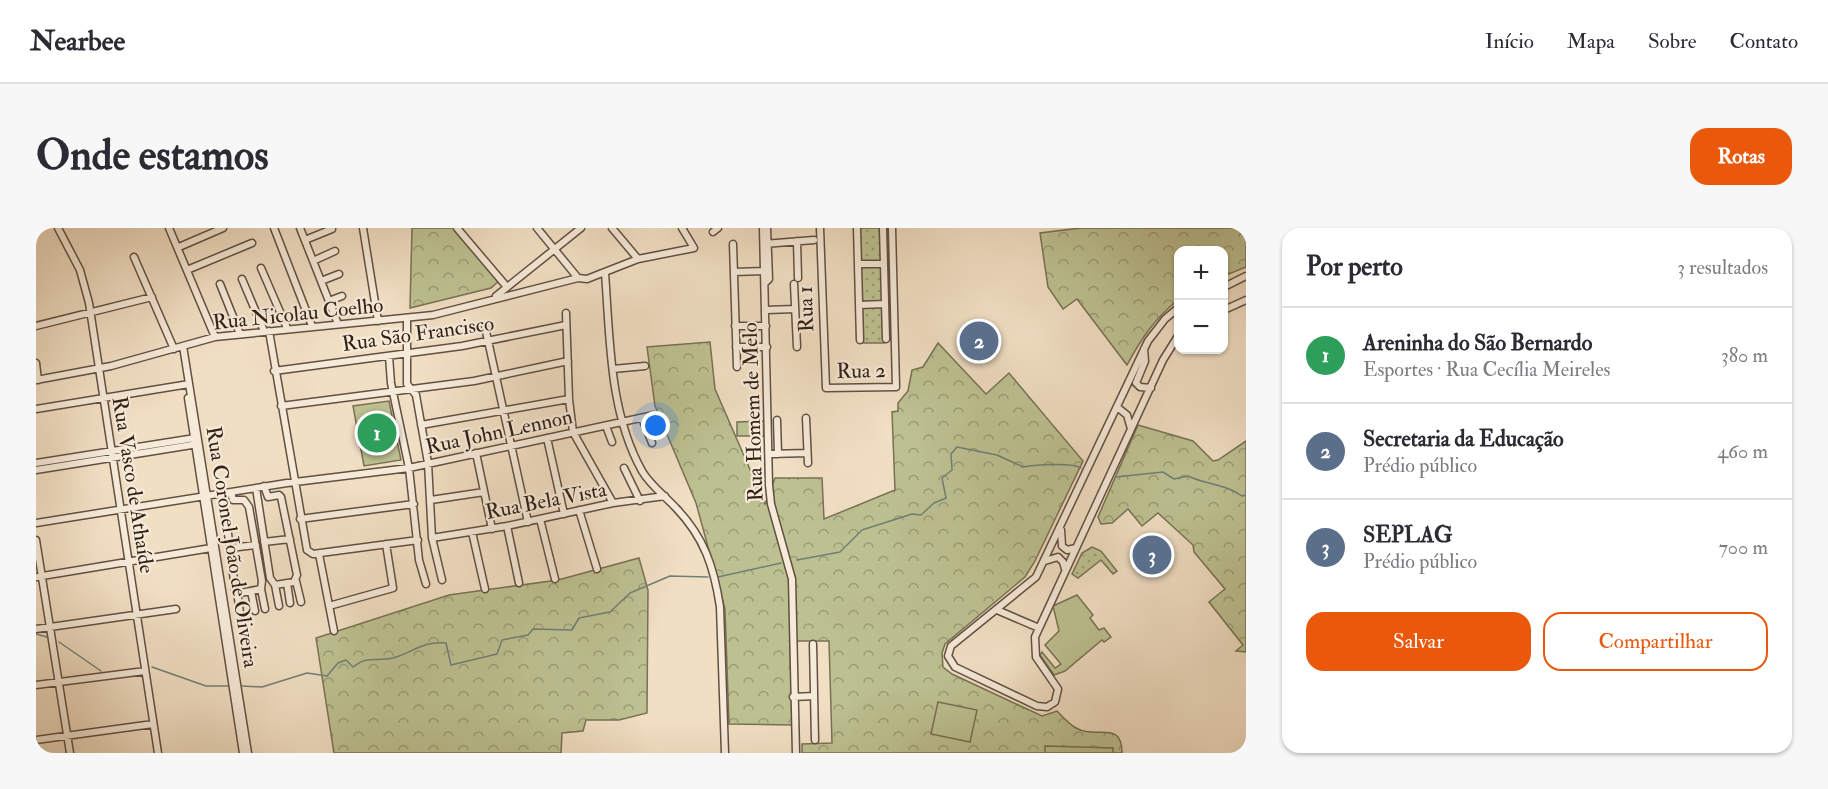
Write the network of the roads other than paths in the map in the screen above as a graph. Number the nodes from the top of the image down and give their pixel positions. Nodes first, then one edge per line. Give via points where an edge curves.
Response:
1 (58, 228) edge
2 (170, 228) edge
3 (223, 228) edge
4 (274, 228) edge
5 (300, 228) edge
6 (363, 228) edge
7 (456, 228) edge
8 (537, 228) edge
9 (581, 228) edge
10 (612, 228) edge
11 (682, 228) edge
12 (765, 228) edge
13 (820, 228) edge
14 (857, 228) edge
15 (883, 228) edge
16 (892, 228) edge
17 (332, 229) edge
18 (305, 240) junction
19 (814, 240) dead end
20 (797, 241) junction
21 (252, 243) dead end
22 (733, 244) dead end
23 (766, 244) junction
24 (179, 247) junction
25 (555, 249) junction
26 (335, 251) dead end
27 (134, 257) dead end
28 (638, 259) junction
29 (313, 261) junction
30 (858, 264) junction
31 (884, 264) junction
32 (261, 268) dead end
33 (187, 270) junction
34 (764, 271) junction
35 (734, 272) junction
36 (339, 273) dead end
37 (605, 273) junction
38 (1246, 276) edge
39 (578, 278) junction
40 (242, 279) dead end
41 (321, 281) junction
42 (765, 283) junction
43 (220, 284) dead end
44 (1228, 284) edge
45 (507, 287) junction
46 (342, 296) dead end
47 (152, 297) junction
48 (493, 298) junction
49 (1246, 300) edge
50 (329, 301) junction
51 (885, 304) junction
52 (859, 305) junction
53 (1228, 308) edge
54 (795, 309) junction
55 (766, 310) junction
56 (90, 312) junction
57 (566, 313) dead end
58 (1174, 313) edge
59 (407, 320) junction
60 (378, 321) junction
61 (338, 324) junction
62 (566, 325) junction
63 (36, 326) edge
64 (312, 326) junction
65 (735, 326) junction
66 (766, 326) junction
67 (485, 327) dead end
68 (287, 328) junction
69 (266, 331) junction
70 (240, 334) junction
71 (215, 337) junction
72 (886, 339) dead end
73 (860, 340) dead end
74 (488, 341) junction
75 (1174, 342) edge
76 (736, 347) junction
77 (767, 347) junction
78 (797, 347) dead end
79 (179, 348) junction
80 (1144, 348) junction
81 (407, 354) junction
82 (389, 356) junction
83 (568, 361) junction
84 (36, 363) edge
85 (645, 366) dead end
86 (737, 367) dead end
87 (98, 368) junction
88 (613, 369) junction
89 (274, 371) junction
90 (496, 377) junction
91 (37, 380) edge
92 (187, 385) junction
93 (826, 388) joint
94 (1151, 388) junction
95 (412, 389) junction
96 (393, 392) junction
97 (103, 399) junction
98 (569, 399) junction
99 (281, 406) junction
100 (1117, 407) junction
101 (36, 409) edge
102 (504, 412) junction
103 (654, 415) dead end
104 (642, 418) junction
105 (806, 418) dead end
106 (777, 420) dead end
107 (622, 422) junction
108 (421, 425) junction
109 (606, 426) junction
110 (1131, 430) junction
111 (573, 432) junction
112 (547, 438) junction
113 (197, 441) junction
114 (612, 442) dead end
115 (651, 443) dead end
116 (511, 447) junction
117 (476, 453) junction
118 (807, 453) junction
119 (769, 454) junction
120 (778, 454) junction
121 (112, 455) junction
122 (36, 463) edge
123 (428, 463) junction
124 (808, 463) dead end
125 (410, 468) junction
126 (624, 468) dead end
127 (36, 470) edge
128 (294, 484) junction
129 (264, 486) junction
130 (256, 488) junction
131 (231, 492) junction
132 (484, 492) junction
133 (223, 494) junction
134 (665, 496) junction
135 (206, 497) junction
136 (431, 500) junction
137 (640, 501) junction
138 (613, 503) junction
139 (414, 504) junction
140 (120, 510) junction
141 (579, 510) junction
142 (564, 514) junction
143 (300, 519) junction
144 (540, 519) junction
145 (528, 522) junction
146 (36, 523) edge
147 (1062, 524) junction
148 (507, 526) junction
149 (492, 529) junction
150 (472, 532) junction
151 (432, 538) junction
152 (290, 539) junction
153 (36, 540) edge
154 (418, 540) junction
155 (264, 542) junction
156 (386, 544) junction
157 (256, 545) junction
158 (230, 548) junction
159 (1076, 548) junction
160 (211, 549) junction
161 (319, 554) junction
162 (128, 562) junction
163 (1045, 562) junction
164 (597, 569) dead end
165 (1065, 570) junction
166 (39, 577) edge
167 (555, 579) dead end
168 (296, 580) junction
169 (442, 580) dead end
170 (519, 583) dead end
171 (287, 584) junction
172 (426, 584) dead end
173 (275, 585) junction
174 (261, 589) junction
175 (485, 589) dead end
176 (237, 591) junction
177 (251, 591) junction
178 (301, 602) dead end
179 (290, 603) dead end
180 (279, 606) dead end
181 (329, 606) junction
182 (176, 609) dead end
183 (265, 609) dead end
184 (255, 610) dead end
185 (997, 610) junction
186 (240, 613) dead end
187 (136, 616) junction
188 (50, 628) junction
189 (1039, 628) junction
190 (36, 629) edge
191 (334, 631) dead end
192 (813, 644) dead end
193 (145, 671) junction
194 (59, 681) junction
195 (36, 685) edge
196 (814, 696) junction
197 (793, 697) junction
198 (153, 724) junction
199 (67, 736) junction
200 (36, 740) edge
201 (815, 740) dead end
202 (70, 753) edge
203 (158, 753) edge
204 (243, 753) edge
205 (248, 753) edge
206 (725, 753) edge
207 (796, 753) edge

1 - 56 street, Rua Vasco de Athaíde via 85,282
2 - 24 street
3 - 24 street
4 - 64 street
5 - 18 street
6 - 60 street
7 - 45 street
8 - 25 street
9 - 25 street
10 - 28 street
11 - 28 street, Rua Nicolau Coelho via 694,248
12 - 23 street, Rua Homem de Melo
13 - 93 street, Rua 1
14 - 30 street
15 - 31 street
16 - 93 street, Rua 2 via 896,387
17 - 18 street
18 - 29 street
19 - 20 street
20 - 23 street
20 - 54 street
21 - 33 street
22 - 35 street
23 - 34 street, Rua Homem de Melo
23 - 42 street, Rua Homem de Melo via 769,279
24 - 33 street
25 - 39 street
25 - 45 street
26 - 29 street
27 - 47 street, Rua Coronel João de Oliveira
28 - 37 street, Rua Nicolau Coelho
29 - 41 street
30 - 31 street
30 - 52 street
31 - 51 street
32 - 68 street
33 - 71 street
34 - 35 street
34 - 42 street, Rua Homem de Melo
35 - 65 street
36 - 41 street
37 - 39 street, Rua Nicolau Coelho
37 - 88 street
38 - 44 street
39 - 48 street, Rua Nicolau Coelho
40 - 69 street
41 - 50 street
42 - 55 street, Rua Homem de Melo
43 - 70 street
45 - 48 street
46 - 50 street
47 - 56 street
47 - 79 street, Rua Coronel João de Oliveira
48 - 59 street, Rua Nicolau Coelho
49 - 53 street
50 - 61 street
51 - 52 street
51 - 72 street
52 - 73 street
54 - 55 street
54 - 78 street
55 - 66 street, Rua Homem de Melo
56 - 63 street
56 - 87 street, Rua Vasco de Athaíde
57 - 62 street
58 - 80 street via 1155,330
59 - 60 street, Rua Nicolau Coelho
59 - 81 street
60 - 61 street, Rua Nicolau Coelho
61 - 64 street, Rua Nicolau Coelho
62 - 74 street, Rua São Francisco
62 - 83 street
64 - 68 street, Rua Nicolau Coelho
65 - 66 street
65 - 76 street
66 - 77 street, Rua Homem de Melo
67 - 74 street
68 - 69 street, Rua Nicolau Coelho
69 - 70 street, Rua Nicolau Coelho
69 - 89 street
70 - 71 street, Rua Nicolau Coelho
71 - 79 street, Rua Nicolau Coelho
74 - 81 street, Rua São Francisco
74 - 90 street
75 - 94 street
76 - 77 street
76 - 86 street
77 - 119 street, Rua Homem de Melo
79 - 87 street, Rua Nicolau Coelho
79 - 92 street, Rua Coronel João de Oliveira
80 - 94 street via 1145,361 1136,383
80 - 100 street
81 - 82 street, Rua São Francisco
81 - 95 street via 407,384
82 - 89 street, Rua São Francisco
82 - 96 street
83 - 90 street
83 - 98 street
84 - 91 street
85 - 88 street
87 - 91 street, Rua Nicolau Coelho
87 - 97 street, Rua Vasco de Athaíde
88 - 107 street
89 - 99 street
90 - 95 street
90 - 102 street
92 - 97 street
92 - 113 street, Rua Coronel João de Oliveira
94 - 110 street
95 - 96 street
95 - 108 street
96 - 99 street
96 - 125 street
97 - 101 street
97 - 121 street, Rua Vasco de Athaíde
98 - 102 street
98 - 111 street
99 - 128 street
100 - 110 street via 1127,415
100 - 147 street
102 - 108 street
102 - 116 street
103 - 104 street, Rua John Lennon
104 - 107 street, Rua John Lennon
104 - 115 street
105 - 118 street
106 - 120 street
107 - 109 street, Rua John Lennon
107 - 134 street via 642,470
108 - 123 street
109 - 111 street, Rua John Lennon
109 - 114 street
110 - 159 street
111 - 112 street, Rua John Lennon
111 - 138 street
112 - 116 street, Rua John Lennon
112 - 142 street
113 - 121 street
113 - 135 street, Rua Coronel João de Oliveira
116 - 117 street, Rua John Lennon
116 - 145 street
117 - 123 street, Rua John Lennon
117 - 132 street
118 - 120 street
118 - 124 street
119 - 120 street
119 - 197 street, Rua Homem de Melo via 771,504 787,555 793,591
121 - 122 street
121 - 127 street
121 - 140 street, Rua Vasco de Athaíde
123 - 125 street, Rua John Lennon
123 - 136 street
125 - 128 street, Rua John Lennon
125 - 139 street
126 - 137 street
128 - 129 street, Rua John Lennon
128 - 143 street
129 - 130 street, Rua John Lennon
129 - 152 street via 268,497 282,497
130 - 131 street, Rua John Lennon
130 - 155 street
131 - 133 street, Rua John Lennon
131 - 157 street via 233,500 244,500 249,507
132 - 136 street
132 - 149 street
133 - 135 street, Rua John Lennon
133 - 158 street
134 - 137 street, Rua Bela Vista
134 - 206 street via 699,533 716,587
135 - 140 street, Rua John Lennon
135 - 160 street, Rua Coronel João de Oliveira
135 - 205 street, Rua Coronel João de Oliveira
136 - 151 street
137 - 138 street, Rua Bela Vista
138 - 141 street, Rua Bela Vista
139 - 143 street
139 - 154 street
140 - 146 street, Rua John Lennon
140 - 162 street, Rua Vasco de Athaíde
141 - 142 street, Rua Bela Vista
141 - 164 street
142 - 144 street, Rua Bela Vista
143 - 161 street via 305,546 311,554
144 - 145 street, Rua Bela Vista
144 - 167 street
145 - 148 street, Rua Bela Vista
147 - 159 street via 1062,546 1067,550
147 - 163 street
148 - 149 street, Rua Bela Vista
148 - 170 street
149 - 150 street, Rua Bela Vista
150 - 151 street, Rua Bela Vista
150 - 175 street
151 - 169 street
152 - 155 street
152 - 168 street
153 - 166 street
154 - 156 street
154 - 172 street
155 - 173 street via 270,578
156 - 161 street
156 - 181 street via 393,588
157 - 158 street
157 - 174 street
158 - 176 street
159 - 165 street
160 - 162 street
160 - 204 street, Rua Coronel João de Oliveira
161 - 181 street
162 - 166 street
162 - 187 street, Rua Vasco de Athaíde
163 - 165 street via 1058,557
163 - 185 street via 1036,577
165 - 189 street
166 - 188 street
168 - 171 street
168 - 178 street
171 - 173 street
171 - 179 street
173 - 180 street
174 - 177 street
174 - 183 street
176 - 177 street
176 - 186 street
177 - 184 street
181 - 191 street
182 - 187 street
185 - 189 street
185 - 189 street via 951,646 948,659 961,671 1044,707 1055,702 1059,694 1036,657 1034,643
187 - 188 street
187 - 193 street, Rua Vasco de Athaíde
188 - 190 street
188 - 194 street
192 - 196 street
193 - 194 street
193 - 198 street, Rua Vasco de Athaíde
194 - 195 street
194 - 199 street
196 - 197 street
196 - 201 street
197 - 207 street, Rua Homem de Melo
198 - 199 street
198 - 203 street, Rua Vasco de Athaíde
199 - 200 street
199 - 202 street

